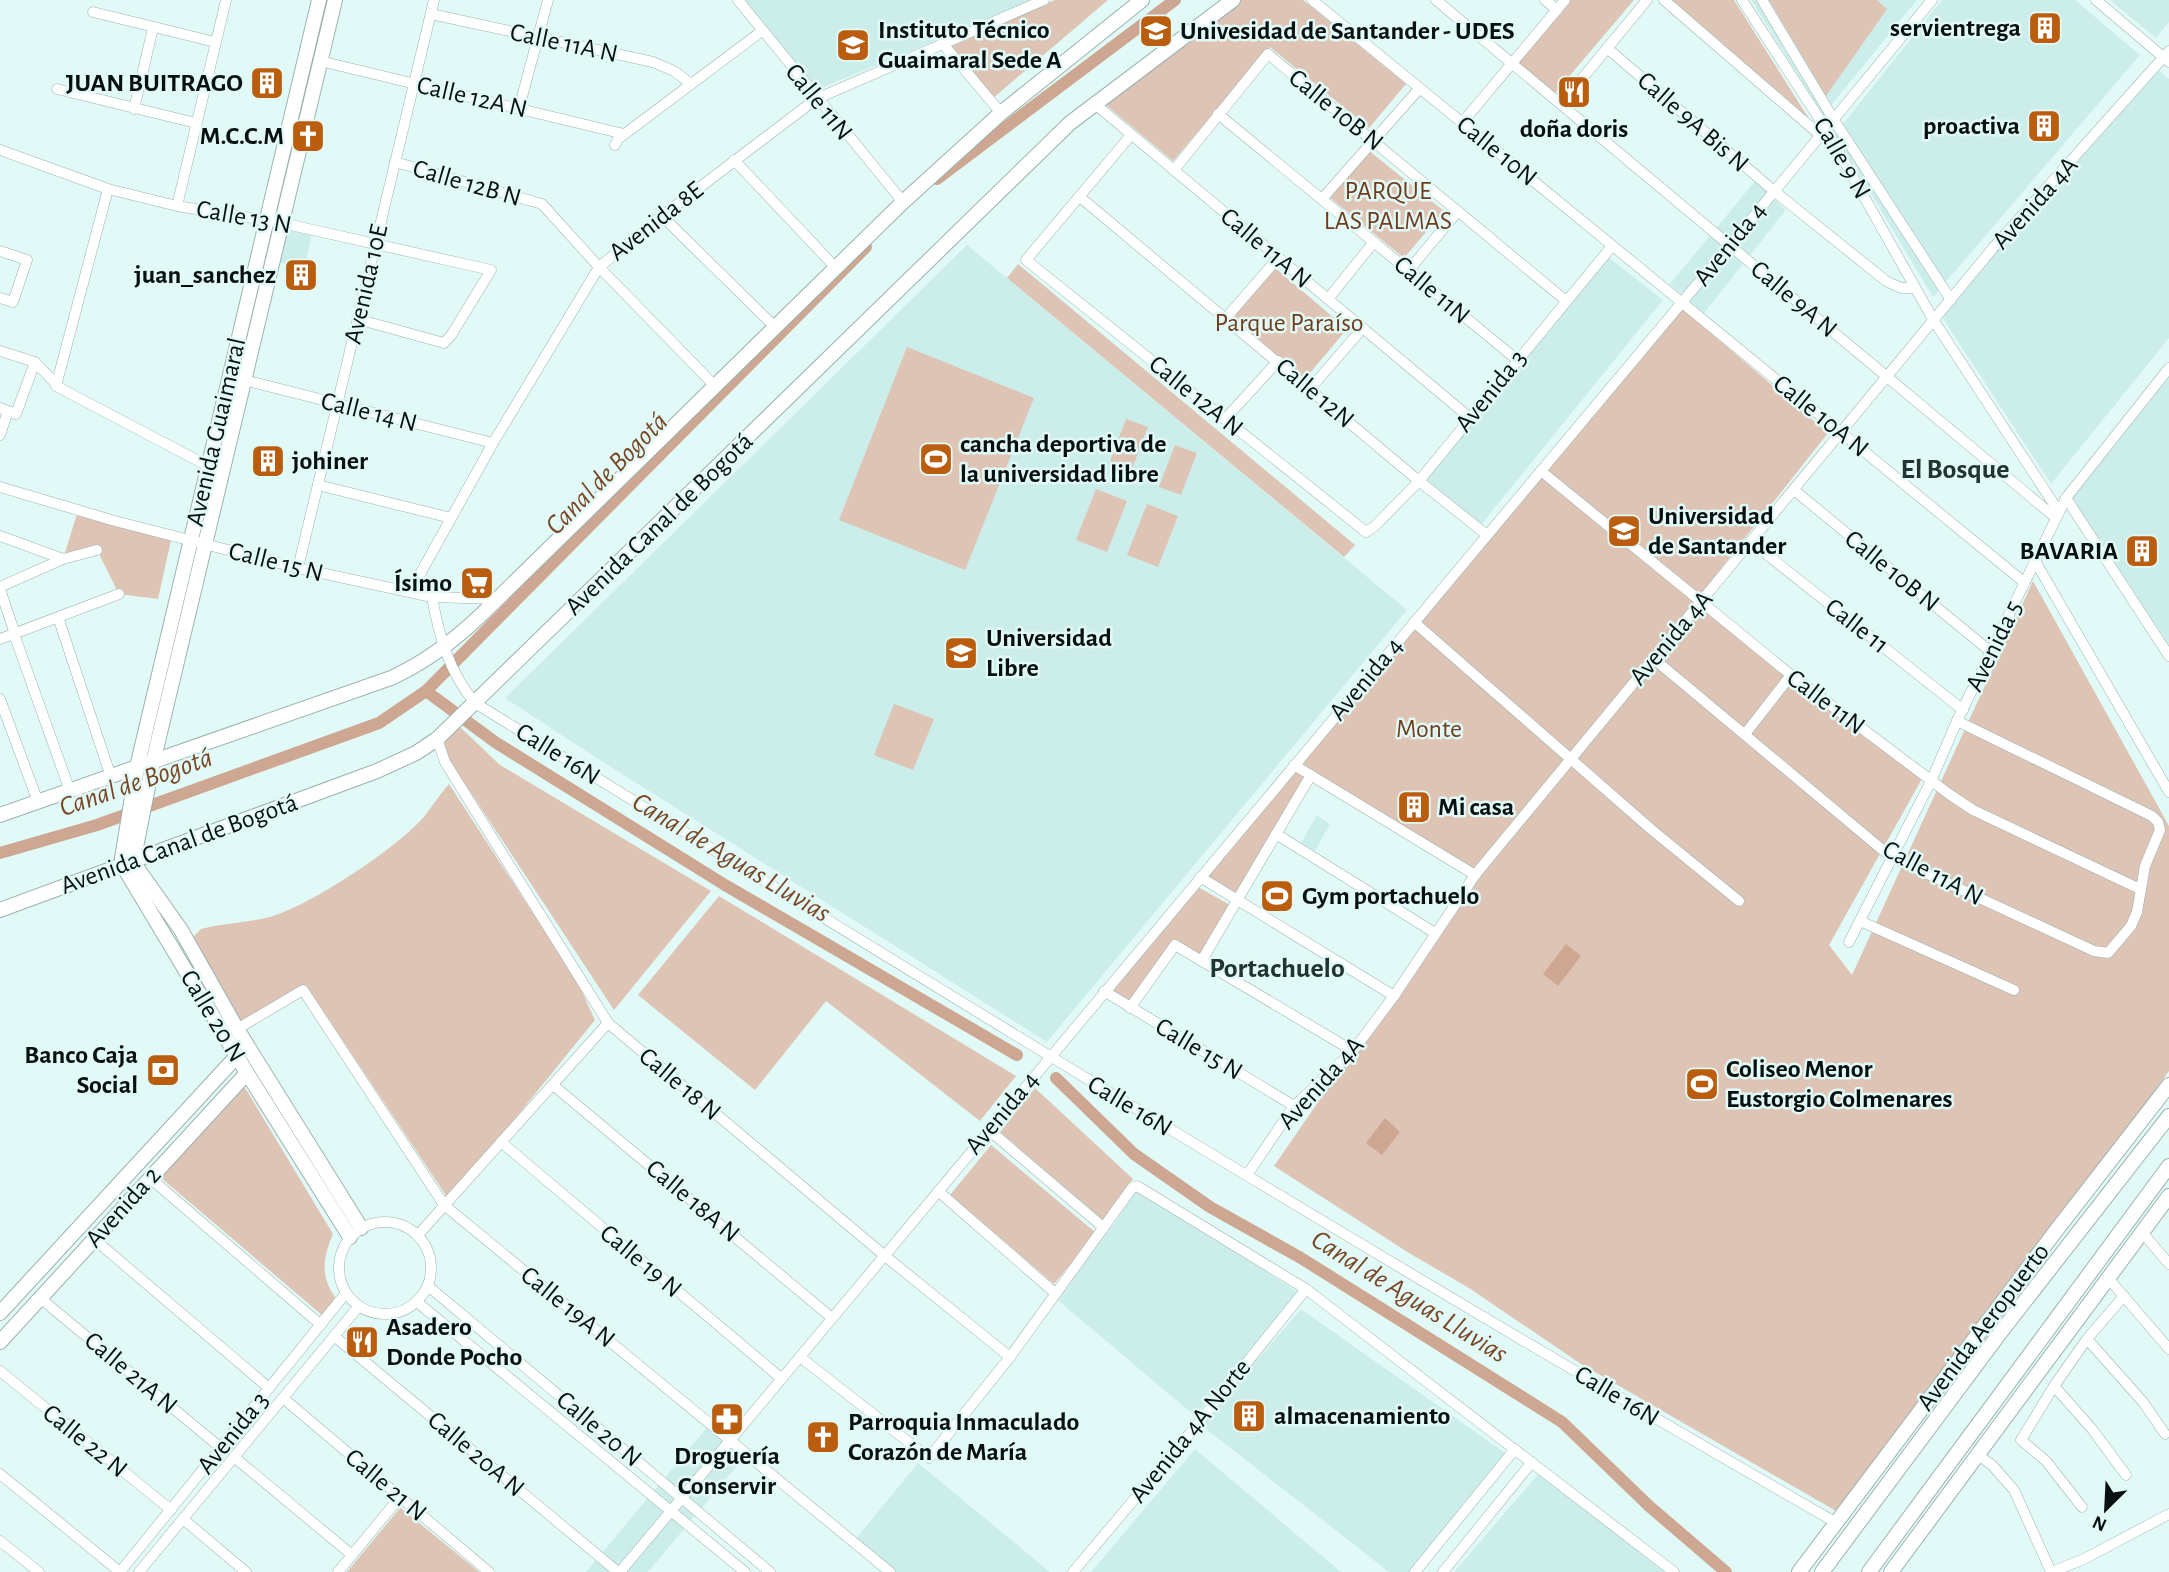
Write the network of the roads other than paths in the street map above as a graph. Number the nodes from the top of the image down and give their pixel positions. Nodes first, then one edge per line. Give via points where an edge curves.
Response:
1 (226, 0) edge
2 (319, 0) edge
3 (335, 0) edge
4 (434, 0) edge
5 (548, 0) edge
6 (738, 0) edge
7 (1044, 0) edge
8 (1142, 0) edge
9 (1233, 0) edge
10 (1312, 0) edge
11 (1436, 0) edge
12 (1545, 0) edge
13 (1565, 0) edge
14 (1647, 0) edge
15 (1664, 0) edge
16 (1742, 0) edge
17 (1762, 0) edge
18 (1933, 0) edge
19 (2096, 0) edge
20 (1557, 10) junction
21 (93, 12) dead end
22 (431, 14) junction
23 (153, 28) junction
24 (762, 31) junction
25 (538, 37) junction
26 (215, 42) junction
27 (943, 44) junction
28 (1608, 48) junction
29 (2167, 57) edge
30 (320, 61) junction
31 (1512, 63) junction
32 (414, 83) junction
33 (691, 84) junction
34 (57, 89) dead end
35 (1419, 89) junction
36 (816, 99) junction
37 (1095, 104) junction
38 (1561, 104) junction
39 (519, 108) junction
40 (134, 109) junction
41 (1001, 113) junction
42 (1218, 114) junction
43 (1834, 120) junction
44 (1462, 123) junction
45 (196, 124) junction
46 (1823, 132) junction
47 (624, 134) junction
48 (1131, 135) junction
49 (1373, 141) junction
50 (615, 145) dead end
51 (0, 150) edge
52 (734, 160) junction
53 (395, 162) junction
54 (1174, 170) junction
55 (108, 189) junction
56 (1774, 191) junction
57 (1080, 197) junction
58 (1322, 199) junction
59 (903, 202) junction
60 (177, 206) junction
61 (1458, 211) junction
62 (662, 216) junction
63 (266, 220) junction
64 (282, 223) junction
65 (1374, 242) junction
66 (376, 243) junction
67 (1612, 246) junction
68 (1730, 246) junction
69 (0, 251) edge
70 (1278, 258) junction
71 (599, 267) junction
72 (836, 268) junction
73 (1409, 270) junction
74 (1915, 288) junction
75 (0, 298) edge
76 (1328, 299) junction
77 (1565, 300) junction
78 (1951, 300) junction
79 (1682, 302) junction
80 (1226, 318) junction
81 (357, 319) junction
82 (1934, 321) junction
83 (775, 327) junction
84 (1362, 329) junction
85 (0, 351) edge
86 (1517, 359) junction
87 (1278, 361) junction
88 (35, 362) junction
89 (2169, 368) edge
90 (1888, 377) junction
91 (244, 380) junction
92 (56, 385) junction
93 (714, 385) junction
94 (1310, 388) junction
95 (337, 404) junction
96 (4, 410) edge
97 (1469, 417) junction
98 (1225, 419) junction
99 (1841, 433) junction
100 (0, 435) edge
101 (493, 443) junction
102 (208, 466) junction
103 (1541, 471) junction
104 (1419, 481) junction
105 (318, 485) junction
106 (0, 487) edge
107 (1794, 490) junction
108 (2066, 498) junction
109 (2058, 515) junction
110 (451, 518) junction
111 (1366, 532) joint
112 (1487, 535) junction
113 (0, 536) edge
114 (198, 542) junction
115 (1751, 542) junction
116 (97, 550) dead end
117 (63, 559) junction
118 (2035, 561) junction
119 (298, 568) junction
120 (2025, 583) junction
121 (0, 588) edge
122 (410, 593) junction
123 (119, 594) dead end
124 (432, 597) junction
125 (498, 599) junction
126 (1701, 602) junction
127 (58, 617) junction
128 (1414, 622) junction
129 (14, 634) junction
130 (0, 639) edge
131 (1991, 652) junction
132 (446, 655) junction
133 (2169, 656) edge
134 (1654, 659) junction
135 (1791, 675) junction
136 (0, 699) edge
137 (470, 703) junction
138 (1963, 710) junction
139 (1958, 721) junction
140 (442, 734) junction
141 (1745, 734) junction
142 (1571, 759) junction
143 (1294, 765) junction
144 (144, 771) junction
145 (1311, 775) junction
146 (111, 776) junction
147 (1931, 781) junction
148 (70, 791) junction
149 (2169, 792) edge
150 (38, 802) junction
151 (0, 815) edge
152 (1276, 834) junction
153 (1891, 857) junction
154 (128, 859) junction
155 (1475, 874) junction
156 (1200, 877) junction
157 (2140, 889) junction
158 (1238, 899) junction
159 (1738, 901) dead end
160 (0, 910) edge
161 (1860, 921) junction
162 (1435, 933) junction
163 (1849, 942) dead end
164 (1202, 960) junction
165 (2014, 990) dead end
166 (1104, 991) junction
167 (1394, 996) junction
168 (1130, 1008) junction
169 (608, 1023) junction
170 (237, 1029) junction
171 (1353, 1051) junction
172 (237, 1056) junction
173 (1048, 1057) junction
174 (247, 1073) junction
175 (553, 1085) junction
176 (2169, 1085) edge
177 (1294, 1107) junction
178 (2169, 1116) edge
179 (989, 1129) junction
180 (501, 1142) junction
181 (2169, 1166) edge
182 (1247, 1175) junction
183 (149, 1178) junction
184 (938, 1191) junction
185 (2169, 1196) edge
186 (444, 1205) junction
187 (1103, 1227) junction
188 (355, 1232) junction
189 (2142, 1232) junction
190 (418, 1235) junction
191 (94, 1239) junction
192 (885, 1256) junction
193 (2169, 1264) edge
194 (2108, 1278) junction
195 (428, 1286) junction
196 (1307, 1289) junction
197 (346, 1293) junction
198 (1055, 1293) junction
199 (2124, 1296) junction
200 (40, 1298) junction
201 (417, 1302) junction
202 (359, 1306) junction
203 (1997, 1308) junction
204 (0, 1313) edge
205 (832, 1318) junction
206 (321, 1325) junction
207 (2000, 1333) junction
208 (334, 1336) junction
209 (2087, 1339) junction
210 (0, 1342) edge
211 (2169, 1349) edge
212 (800, 1357) junction
213 (1010, 1357) junction
214 (0, 1371) edge
215 (782, 1379) junction
216 (2054, 1386) junction
217 (270, 1388) junction
218 (283, 1398) junction
219 (2165, 1434) dead end
220 (731, 1440) junction
221 (221, 1448) junction
222 (1515, 1450) junction
223 (1978, 1455) junction
224 (234, 1457) junction
225 (1532, 1462) junction
226 (0, 1474) edge
227 (2126, 1475) dead end
228 (400, 1497) junction
229 (683, 1498) junction
230 (2082, 1507) dead end
231 (171, 1510) junction
232 (671, 1511) junction
233 (2169, 1514) edge
234 (183, 1519) junction
235 (1835, 1522) junction
236 (0, 1541) edge
237 (1841, 1547) junction
238 (1817, 1548) junction
239 (352, 1555) junction
240 (1823, 1571) edge
241 (38, 1572) edge
242 (120, 1572) edge
243 (139, 1572) edge
244 (246, 1572) edge
245 (338, 1572) edge
246 (489, 1572) edge
247 (619, 1572) edge
248 (744, 1572) edge
249 (770, 1572) edge
250 (890, 1572) edge
251 (1073, 1572) edge
252 (1415, 1572) edge
253 (1443, 1572) edge
254 (1674, 1572) edge
255 (1799, 1572) edge
256 (1869, 1572) edge
257 (1891, 1572) edge
258 (2052, 1572) edge

1 - 26 street
2 - 63 street, Avenida Guaimaral
3 - 30 street, Avenida Guaimaral
4 - 22 street, Avenida 10E
5 - 25 street
6 - 24 street, Calle 11N
7 - 27 street, Avenida 8E
8 - 41 street
9 - 37 street, Avenida Canal de Bogotá
10 - 35 street, Calle 10N
11 - 31 street, Calle 9A N
12 - 20 street
13 - 20 street
14 - 28 street
15 - 46 street
16 - 46 street, Calle 9 N
17 - 43 street, Calle 9 N
18 - 43 street, Avenida 4
19 - 29 street
20 - 31 street
21 - 23 street
22 - 25 street, Calle 11A N
22 - 32 street, Avenida 10E
23 - 26 street
23 - 40 street
24 - 33 street
24 - 36 street, Calle 11N
25 - 33 street, Calle 11A N via 653,62
25 - 39 street
26 - 45 street
27 - 36 street, Avenida 8E
27 - 41 street
28 - 38 street
28 - 56 street, Calle 9A Bis N
29 - 78 street, Avenida 4A
30 - 32 street, Calle 12A N
30 - 64 street, Avenida Guaimaral
31 - 38 street, Calle 9A N
31 - 44 street
32 - 39 street, Calle 12A N
32 - 53 street, Avenida 10E
33 - 47 street
34 - 40 street
35 - 44 street, Calle 10N
35 - 49 street
36 - 52 street, Avenida 8E
36 - 59 street, Calle 11N
37 - 48 street, Calle 11A N
37 - 137 street, Avenida Canal de Bogotá
38 - 68 street, Calle 9A N
39 - 47 street, Calle 12A N
40 - 45 street
41 - 59 street
42 - 49 street, Calle 10B N via 1268,54
42 - 54 street
42 - 58 street, Calle 11N
43 - 46 street, Avenida 4
43 - 78 street, Calle 9 N
44 - 67 street, Calle 10N
45 - 60 street
46 - 56 street, Avenida 4
46 - 74 street, Calle 9 N
47 - 50 street
48 - 54 street, Calle 11A N
48 - 57 street
49 - 58 street
49 - 61 street, Calle 10B N
51 - 55 street, Calle 13 N
52 - 62 street, Avenida 8E
52 - 72 street
53 - 66 street, Avenida 10E
53 - 71 street, Calle 12B N via 542,204
54 - 70 street, Calle 11A N
55 - 60 street, Calle 13 N
55 - 92 street
56 - 68 street, Avenida 4
56 - 74 street, Calle 9A Bis N via 1894,286
57 - 80 street, Calle 12N
57 - 98 street, Calle 12A N via 1026,260
58 - 65 street, Calle 11N
59 - 72 street
60 - 63 street, Calle 13 N
61 - 73 street
61 - 77 street, Calle 10B N
62 - 71 street, Avenida 8E
62 - 83 street
63 - 64 street, Calle 13 N
63 - 102 street, Avenida Guaimaral
64 - 66 street, Calle 13 N
64 - 91 street, Avenida Guaimaral
65 - 73 street, Calle 11N
65 - 76 street
66 - 81 street, Avenida 10E
66 - 81 street, Calle 13 N via 491,270 444,343
67 - 77 street, Avenida 3
67 - 79 street, Calle 10N
68 - 79 street, Avenida 4
68 - 90 street, Calle 9A N
69 - 75 street via 27,260 13,302
70 - 76 street, Calle 11A N
70 - 80 street
71 - 93 street, Calle 12B N
71 - 101 street, Avenida 8E
72 - 83 street
73 - 86 street, Calle 11N
74 - 82 street, Calle 9 N
76 - 84 street, Calle 11A N
77 - 86 street, Avenida 3
78 - 82 street, Avenida 4A
79 - 99 street, Calle 10A N
79 - 103 street, Avenida 4
80 - 87 street, Calle 12N
81 - 95 street, Avenida 10E
82 - 90 street, Avenida 4A
82 - 109 street, Calle 9 N
83 - 93 street
84 - 94 street
84 - 97 street, Calle 11A N
85 - 88 street
86 - 97 street, Avenida 3
87 - 94 street, Calle 12N
87 - 98 street
88 - 92 street
88 - 96 street via 16,414
89 - 108 street, Avenida 5
90 - 99 street, Avenida 4A
90 - 109 street, Calle 9A N
91 - 95 street, Calle 14 N
91 - 114 street, Avenida Guaimaral
92 - 102 street
93 - 125 street
94 - 104 street, Calle 12N
95 - 101 street, Calle 14 N
95 - 105 street, Avenida 10E
96 - 100 street
97 - 104 street, Avenida 3
98 - 111 street, Calle 12A N
99 - 107 street, Avenida 4A
99 - 120 street, Calle 10A N
101 - 110 street, Avenida 8E
102 - 114 street, Avenida Guaimaral
103 - 112 street, Avenida 4
103 - 126 street, Calle 11N
104 - 111 street, Avenida 3
104 - 112 street, Calle 12N
105 - 110 street
105 - 119 street, Avenida 10E
106 - 114 street, Calle 15 N
107 - 115 street, Avenida 4A
107 - 131 street, Calle 10B N
108 - 109 street, Avenida 5
108 - 133 street
109 - 118 street, Avenida 5
110 - 122 street, Avenida 8E
112 - 128 street, Avenida 4
113 - 117 street
114 - 119 street, Calle 15 N
114 - 144 street, Avenida Guaimaral
115 - 126 street, Avenida 4A
115 - 138 street, Calle 11
116 - 117 street
117 - 121 street
118 - 120 street, Avenida 5
118 - 149 street
119 - 122 street, Calle 15 N
120 - 131 street, Avenida 5
121 - 129 street
122 - 124 street, Calle 15 N
123 - 127 street
124 - 125 street, Calle 15 N
124 - 132 street
125 - 132 street
126 - 134 street, Avenida 4A
126 - 135 street, Calle 11N
127 - 129 street
127 - 146 street
128 - 142 street
128 - 143 street, Avenida 4
129 - 130 street
129 - 148 street
131 - 138 street, Avenida 5
132 - 137 street, Calle 16N
132 - 144 street
134 - 141 street, Calle 11A N
134 - 142 street, Avenida 4A
135 - 141 street
135 - 147 street, Calle 11N
136 - 150 street
137 - 140 street, Avenida Canal de Bogotá
137 - 173 street, Calle 16N
138 - 139 street, Avenida 5
139 - 147 street, Avenida 5
139 - 157 street via 2152,816 2160,830
140 - 154 street, Avenida Canal de Bogotá via 416,753 376,771
140 - 169 street, Calle 18 N via 446,761
141 - 153 street, Calle 11A N
142 - 155 street, Avenida 4A
142 - 159 street
143 - 145 street
143 - 156 street, Avenida 4
144 - 146 street
144 - 154 street, Avenida Guaimaral
145 - 152 street
145 - 155 street
146 - 148 street
147 - 153 street, Avenida 5
147 - 157 street, Calle 11N via 1973,810
148 - 150 street
150 - 151 street
152 - 158 street
152 - 162 street
153 - 157 street, Calle 11A N via 2100,954 2108,953 2131,926
153 - 161 street, Avenida 5
154 - 160 street, Avenida Canal de Bogotá
154 - 170 street, Calle 20 N via 181,930
154 - 172 street, Calle 20 N
155 - 162 street, Avenida 4A
156 - 158 street
156 - 166 street, Avenida 4
158 - 164 street
158 - 167 street
161 - 163 street, Avenida 5
161 - 165 street
162 - 167 street, Avenida 4A
164 - 168 street via 1175,945
164 - 171 street
166 - 168 street, Calle 15 N
166 - 173 street, Avenida 4
167 - 171 street, Avenida 4A
168 - 177 street, Calle 15 N
169 - 175 street
169 - 192 street, Calle 18 N
170 - 186 street, Calle 19A N via 303,990
170 - 188 street, Calle 20 N
171 - 177 street, Avenida 4A
172 - 174 street, Calle 20 N
172 - 204 street, Avenida 2
173 - 179 street, Avenida 4
173 - 182 street, Calle 16N
174 - 183 street, Avenida 2
174 - 188 street, Calle 20 N
175 - 180 street
175 - 205 street, Calle 18A N
176 - 203 street, Avenida Aeropuerto
177 - 182 street, Avenida 4A
178 - 207 street, Avenida Aeropuerto
179 - 184 street, Avenida 4
179 - 187 street
180 - 186 street
180 - 215 street, Calle 19 N
181 - 256 street, Avenida Aeropuerto
182 - 235 street, Calle 16N
183 - 191 street, Avenida 2
183 - 206 street
184 - 192 street, Avenida 4
184 - 198 street
185 - 189 street
186 - 190 street
186 - 220 street, Calle 19A N
187 - 196 street via 1132,1188 1144,1188
187 - 198 street
188 - 190 street via 375,1222 390,1221
188 - 197 street via 338,1264
189 - 193 street
189 - 194 street
190 - 195 street via 431,1259
191 - 200 street, Avenida 2
191 - 217 street
192 - 205 street, Avenida 4
192 - 213 street, Calle 18 N
194 - 199 street
194 - 223 street
195 - 201 street
195 - 229 street, Calle 20 N
196 - 222 street
196 - 251 street, Avenida 4A Norte
197 - 202 street
197 - 206 street, Avenida 3
198 - 213 street
199 - 209 street
199 - 211 street
200 - 210 street, Avenida 2
200 - 221 street, Calle 21A N
201 - 202 street via 389,1314
201 - 232 street, Calle 20 N
202 - 208 street, Avenida 3
203 - 207 street
203 - 235 street, Avenida Aeropuerto
205 - 212 street, Avenida 4
206 - 217 street, Avenida 3
207 - 237 street, Avenida Aeropuerto
208 - 218 street, Avenida 3
208 - 247 street, Calle 20A N
209 - 216 street
209 - 219 street
212 - 213 street via 929,1458
212 - 215 street, Avenida 4
214 - 231 street, Calle 22 N
215 - 220 street, Avenida 4
216 - 227 street
216 - 230 street via 2021,1440 2046,1461
217 - 221 street, Avenida 3
218 - 224 street, Avenida 3
218 - 228 street, Calle 21 N
220 - 229 street, Avenida 4
220 - 250 street, Calle 19A N
221 - 231 street, Avenida 3
222 - 225 street
222 - 252 street
223 - 257 street
223 - 258 street via 2014,1490
224 - 234 street, Avenida 3
224 - 239 street
225 - 253 street
225 - 254 street
226 - 242 street
228 - 239 street
228 - 246 street, Calle 21 N
229 - 232 street, Avenida 4
229 - 249 street, Calle 20 N
231 - 242 street, Avenida 3
232 - 247 street, Avenida 4
232 - 248 street, Calle 20 N
233 - 258 street
234 - 243 street, Avenida 3
234 - 244 street
235 - 238 street, Avenida Aeropuerto
236 - 241 street
237 - 238 street
237 - 240 street, Avenida Aeropuerto
238 - 240 street
238 - 255 street, Avenida Aeropuerto
239 - 245 street

